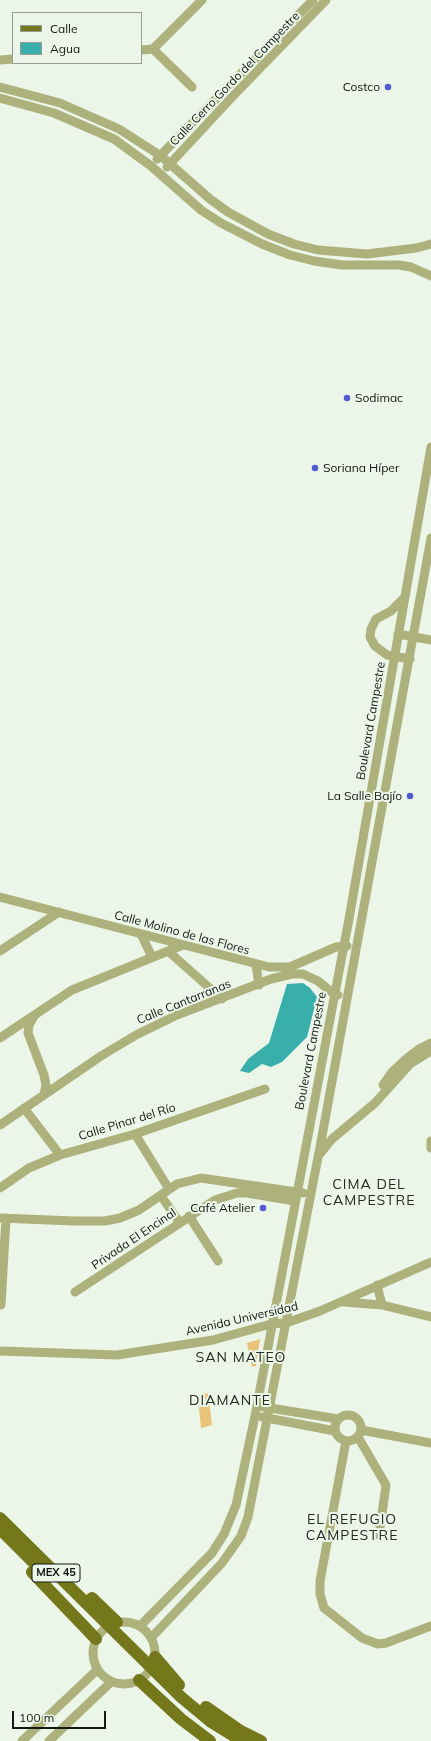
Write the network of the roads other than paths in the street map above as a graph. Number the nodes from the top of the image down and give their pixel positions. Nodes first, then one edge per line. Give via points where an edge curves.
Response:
1 (202, 0) edge
2 (313, 0) edge
3 (326, 0) edge
4 (153, 49) junction
5 (142, 50) edge
6 (12, 59) edge
7 (0, 60) edge
8 (192, 87) dead end
9 (0, 88) edge
10 (0, 98) edge
11 (161, 156) junction
12 (170, 164) junction
13 (151, 166) junction
14 (161, 174) junction
15 (431, 244) edge
16 (431, 276) edge
17 (431, 447) edge
18 (431, 538) edge
19 (404, 598) junction
20 (398, 634) junction
21 (413, 637) junction
22 (431, 640) edge
23 (394, 658) junction
24 (410, 659) junction
25 (0, 897) edge
26 (59, 912) junction
27 (142, 934) junction
28 (183, 945) junction
29 (342, 945) junction
30 (356, 947) junction
31 (0, 951) edge
32 (168, 951) junction
33 (152, 957) junction
34 (256, 965) junction
35 (259, 985) junction
36 (334, 994) junction
37 (347, 998) junction
38 (222, 999) junction
39 (35, 1015) junction
40 (0, 1038) edge
41 (431, 1043) edge
42 (431, 1051) edge
43 (44, 1075) junction
44 (62, 1082) junction
45 (265, 1089) dead end
46 (44, 1095) junction
47 (368, 1107) junction
48 (24, 1108) junction
49 (0, 1125) edge
50 (135, 1134) junction
51 (332, 1139) junction
52 (431, 1141) edge
53 (321, 1142) junction
54 (431, 1148) edge
55 (304, 1152) junction
56 (60, 1155) junction
57 (318, 1156) junction
58 (224, 1180) junction
59 (0, 1188) edge
60 (169, 1189) junction
61 (310, 1194) junction
62 (160, 1196) junction
63 (226, 1196) junction
64 (296, 1196) junction
65 (189, 1216) junction
66 (3, 1218) edge
67 (180, 1223) junction
68 (218, 1261) dead end
69 (431, 1262) edge
70 (377, 1285) junction
71 (75, 1292) dead end
72 (342, 1302) junction
73 (1, 1305) dead end
74 (382, 1305) junction
75 (431, 1316) edge
76 (286, 1323) junction
77 (271, 1324) junction
78 (0, 1351) edge
79 (257, 1406) junction
80 (270, 1408) junction
81 (255, 1416) junction
82 (268, 1418) junction
83 (338, 1419) junction
84 (336, 1431) junction
85 (359, 1433) junction
86 (346, 1441) junction
87 (431, 1443) edge
88 (1, 1530) edge
89 (379, 1535) dead end
90 (140, 1626) junction
91 (431, 1626) edge
92 (106, 1630) junction
93 (151, 1638) junction
94 (155, 1657) junction
95 (97, 1670) junction
96 (145, 1675) junction
97 (111, 1682) junction
98 (22, 1741) edge
99 (49, 1741) edge
100 (210, 1741) edge
101 (227, 1741) edge
102 (242, 1741) edge
103 (261, 1741) edge

1 - 4 street
2 - 11 street, Calle Cerro Gordo del Campestre
3 - 12 street, Calle Cerro Gordo del Campestre
4 - 5 street
4 - 8 street
6 - 7 street
9 - 11 street via 60,102 132,136
10 - 13 street via 39,108 82,124 114,139
11 - 12 street
11 - 13 street, Calle Cerro Gordo del Campestre
12 - 14 street, Calle Cerro Gordo del Campestre
12 - 15 street via 228,212 268,234 294,244 318,250 367,254
13 - 14 street
14 - 16 street via 201,210 220,223 262,244 314,261 342,265 399,265 411,267
17 - 19 street, Boulevard Campestre
18 - 21 street
19 - 20 street, Boulevard Campestre
19 - 23 street via 391,611 376,619 371,629 370,637 375,646
20 - 21 street
20 - 23 street, Boulevard Campestre
21 - 22 street
21 - 24 street
23 - 24 street
23 - 29 street, Boulevard Campestre
24 - 30 street
25 - 26 street, Calle Molino de las Flores
26 - 27 street, Calle Molino de las Flores
26 - 31 street
27 - 28 street, Calle Molino de las Flores
27 - 33 street
28 - 32 street
28 - 34 street, Calle Molino de las Flores
29 - 30 street
29 - 34 street, Calle Molino de las Flores via 290,967
29 - 36 street, Boulevard Campestre
30 - 37 street
32 - 33 street
32 - 38 street
33 - 39 street via 72,990
34 - 35 street
35 - 36 street, Calle Cantarranas via 286,975 303,974 318,981
35 - 38 street, Calle Cantarranas
36 - 37 street, Calle Cantarranas
36 - 55 street, Boulevard Campestre
37 - 53 street
38 - 44 street, Calle Cantarranas via 146,1029
39 - 40 street
39 - 43 street via 28,1033
41 - 47 street via 419,1049 392,1072
42 - 47 street via 410,1064 375,1103
43 - 44 street via 51,1080
43 - 46 street
44 - 46 street, Calle Cantarranas
45 - 50 street, Calle Pinar del Río
46 - 48 street, Calle Cantarranas
47 - 51 street
48 - 49 street, Calle Cantarranas
48 - 56 street
50 - 56 street, Calle Pinar del Río
50 - 60 street
51 - 53 street
51 - 57 street
52 - 54 street
53 - 55 street
53 - 57 street
55 - 64 street, Boulevard Campestre
56 - 59 street, Calle Pinar del Río via 29,1168
57 - 61 street
58 - 60 street via 192,1179
58 - 63 street
58 - 64 street
60 - 62 street
61 - 64 street
61 - 76 street
62 - 66 street via 139,1210 105,1221
62 - 67 street
63 - 64 street, Privada El Encinal via 247,1193
63 - 65 street, Privada El Encinal
64 - 77 street, Boulevard Campestre
65 - 67 street, Privada El Encinal
65 - 68 street
66 - 73 street
67 - 71 street, Privada El Encinal
69 - 70 street, Avenida Universidad
70 - 72 street, Avenida Universidad
70 - 74 street
72 - 74 street
72 - 76 street, Avenida Universidad
74 - 75 street
76 - 77 street, Avenida Universidad
76 - 80 street
77 - 78 street, Avenida Universidad via 213,1340 117,1355
77 - 79 street, Boulevard Campestre
79 - 80 street
79 - 81 street, Boulevard Campestre
80 - 82 street
80 - 83 street
81 - 82 street
81 - 90 street, Boulevard Campestre via 236,1504 224,1534 206,1559
82 - 84 street
82 - 93 street via 254,1492 241,1536 222,1564
83 - 84 street
83 - 85 street via 351,1415 359,1421
84 - 86 street via 339,1438
85 - 86 street
85 - 87 street
85 - 89 street via 386,1485
86 - 91 street via 320,1582 324,1608 362,1638 378,1644
88 - 92 main road via 12,1552
88 - 92 main road via 27,1536
90 - 92 street via 131,1622
90 - 93 street
92 - 95 street via 93,1654
92 - 96 main road
93 - 94 street via 155,1647
94 - 96 street
94 - 103 main road via 176,1683 214,1714
95 - 97 street
95 - 98 street
96 - 97 street via 125,1684
96 - 100 main road via 181,1720
96 - 101 main road via 192,1716
96 - 102 main road
97 - 99 street

